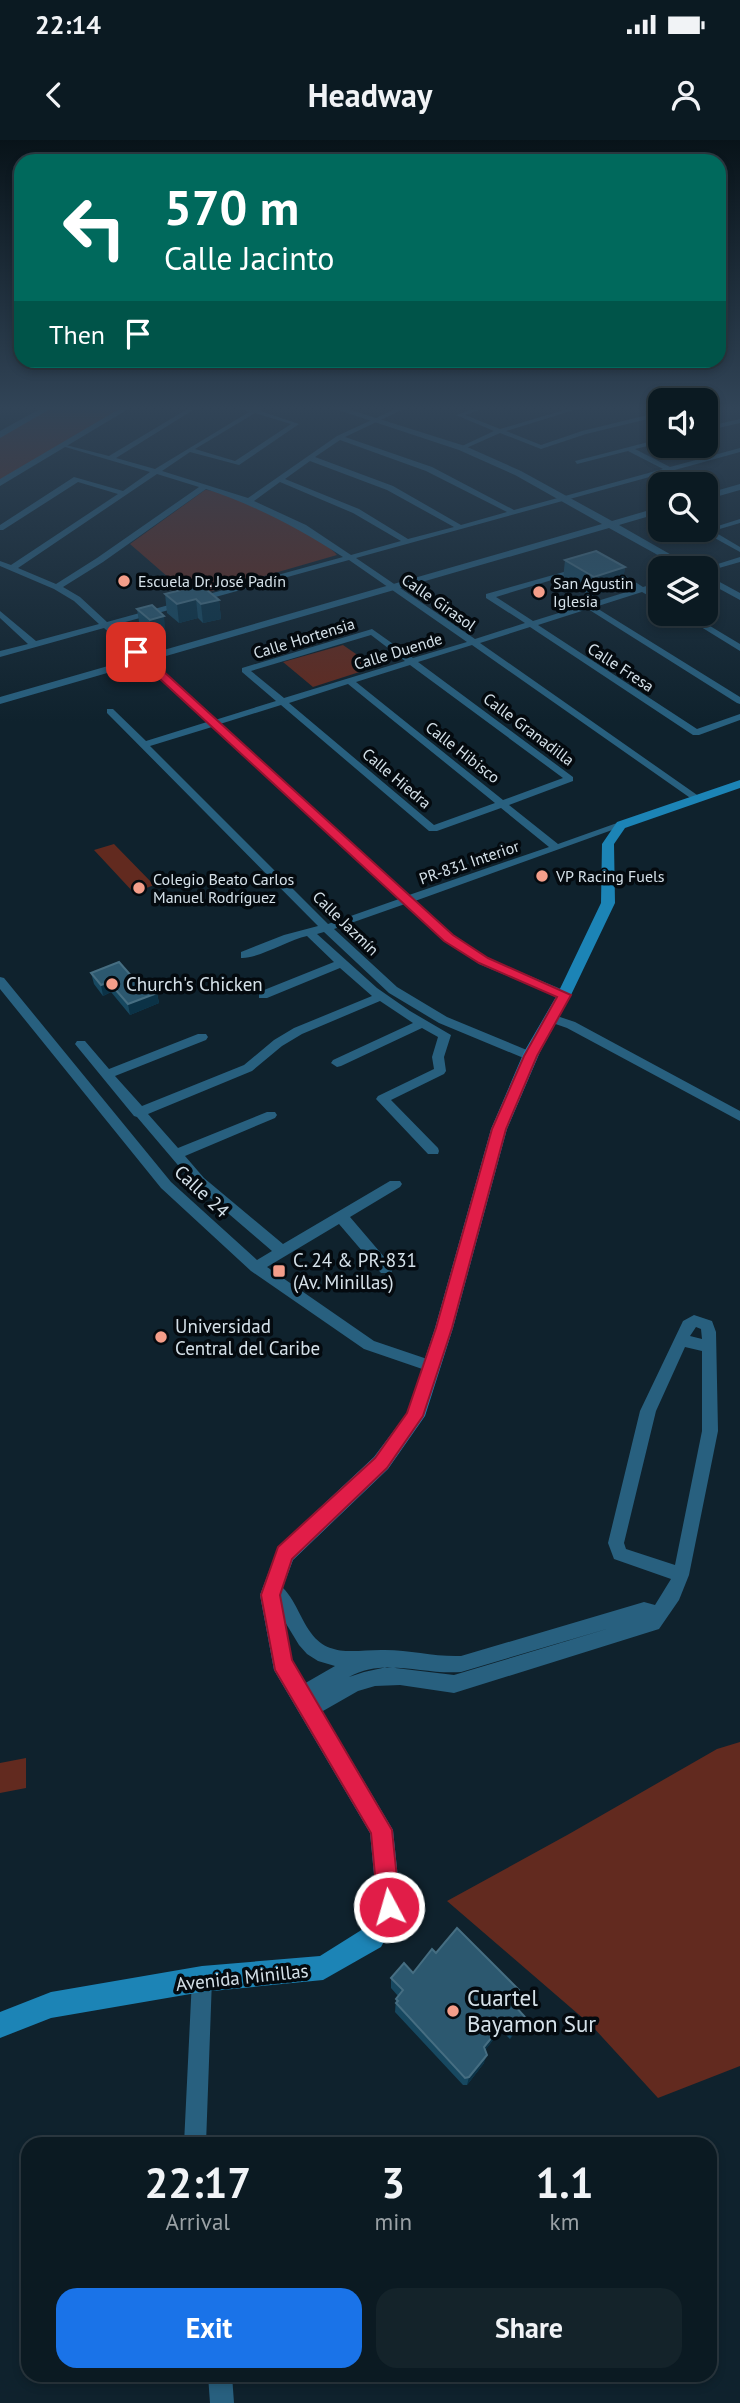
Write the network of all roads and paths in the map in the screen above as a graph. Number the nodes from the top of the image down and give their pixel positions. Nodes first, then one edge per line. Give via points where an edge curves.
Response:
1 (28, 511) edge
2 (99, 511) edge
3 (171, 511) edge
4 (269, 511) edge
5 (355, 511) edge
6 (431, 511) edge
7 (511, 511) edge
8 (587, 511) edge
9 (639, 511) edge
10 (648, 513) edge
11 (740, 521) edge
12 (607, 522) junction
13 (460, 527) junction
14 (718, 527) edge
15 (0, 528) edge
16 (718, 538) edge
17 (406, 541) junction
18 (740, 550) edge
19 (668, 556) edge
20 (351, 557) junction
21 (740, 559) edge
22 (0, 563) edge
23 (598, 563) edge
24 (718, 566) edge
25 (12, 567) junction
26 (586, 567) edge
27 (390, 584) junction
28 (718, 584) edge
29 (57, 587) junction
30 (648, 588) edge
31 (642, 590) junction
32 (648, 593) edge
33 (740, 597) edge
34 (588, 607) junction
35 (0, 614) edge
36 (107, 624) junction
37 (531, 624) junction
38 (704, 626) edge
39 (473, 643) junction
40 (34, 644) junction
41 (740, 648) edge
42 (0, 653) edge
43 (140, 655) junction
44 (412, 662) junction
45 (349, 681) junction
46 (0, 691) edge
47 (0, 701) edge
48 (740, 701) edge
49 (283, 702) junction
50 (110, 711) dead end
51 (740, 717) edge
52 (215, 723) junction
53 (144, 745) junction
54 (740, 784) edge
55 (696, 799) junction
56 (503, 804) junction
57 (621, 825) junction
58 (557, 848) junction
59 (407, 900) junction
60 (327, 928) junction
61 (310, 933) junction
62 (245, 955) dead end
63 (341, 962) junction
64 (0, 981) edge
65 (263, 995) dead end
66 (564, 995) junction
67 (380, 997) junction
68 (551, 1018) junction
69 (421, 1024) junction
70 (202, 1037) dead end
71 (81, 1044) dead end
72 (530, 1056) junction
73 (337, 1063) dead end
74 (106, 1074) junction
75 (138, 1113) junction
76 (271, 1115) dead end
77 (740, 1117) edge
78 (433, 1151) dead end
79 (175, 1155) junction
80 (395, 1184) dead end
81 (340, 1215) junction
82 (280, 1250) junction
83 (256, 1267) junction
84 (386, 1269) dead end
85 (681, 1340) junction
86 (709, 1347) junction
87 (430, 1366) junction
88 (681, 1575) junction
89 (272, 1589) junction
90 (658, 1614) junction
91 (361, 1661) junction
92 (305, 1702) junction
93 (202, 1979) junction
94 (0, 2025) edge
95 (195, 2137) edge
96 (220, 2382) edge
97 (222, 2403) edge

1 - 15 street
2 - 25 street
3 - 29 street
4 - 20 street, Calle Girasol
5 - 17 street
6 - 13 street
7 - 13 street
8 - 12 street
9 - 12 street
10 - 12 street
11 - 14 street
12 - 19 street
12 - 27 street
13 - 17 street
16 - 18 street
17 - 20 street
20 - 27 street, Calle Girasol
20 - 36 street
21 - 24 street
22 - 25 street
23 - 31 street
25 - 29 street
26 - 37 street, Calle Fresa via 489,596
27 - 39 street, Calle Girasol
27 - 43 street
28 - 33 street
29 - 36 street
30 - 31 street, Calle Duende
31 - 32 street
31 - 34 street, Calle Duende
34 - 37 street, Calle Duende
34 - 48 street
35 - 40 street
36 - 40 street
36 - 43 street
37 - 39 street, Calle Duende
37 - 51 street, Calle Fresa via 695,733
38 - 41 street
39 - 44 street, Calle Duende
39 - 55 street, Calle Girasol
40 - 42 street
43 - 46 street
43 - 47 street
43 - 52 street
44 - 45 street, Calle Duende
44 - 49 street, Calle Hortensia via 372,632 245,670
44 - 56 street, Calle Granadilla via 570,779
45 - 49 street, Calle Duende
45 - 56 street, Calle Hibisco
49 - 52 street, Calle Duende
49 - 56 street, Calle Hiedra via 433,829
50 - 53 street, Calle Jazmín
52 - 53 street, Calle Duende
52 - 59 street
53 - 60 street, Calle Jazmín
54 - 55 main road
55 - 57 main road
56 - 58 street, Calle Hibisco
57 - 58 street, PR-831 Interior
57 - 66 main road, Avenida Minillas via 608,844 608,903
58 - 59 street, PR-831 Interior
59 - 60 street, PR-831 Interior
59 - 66 street via 483,961
60 - 61 street, PR-831 Interior
60 - 72 street, Calle Jazmín via 393,990 443,1020
61 - 62 street, PR-831 Interior
61 - 63 street
63 - 65 street
63 - 67 street
64 - 83 street, Calle 24 via 166,1185
66 - 68 main road, Avenida Minillas
67 - 69 street
67 - 75 street via 298,1031 248,1068
68 - 72 main road, Avenida Minillas
68 - 77 street
69 - 73 street
69 - 78 street via 445,1035 438,1057 440,1070 383,1099
70 - 74 street
71 - 74 street
72 - 87 main road, Avenida Minillas via 499,1129
74 - 75 street
75 - 79 street
76 - 79 street
79 - 82 street
80 - 81 street
81 - 82 street
81 - 84 street
82 - 83 street
83 - 87 street, Calle 24 via 369,1345
85 - 86 street
85 - 86 street via 688,1325 702,1321 709,1332
85 - 88 street via 648,1411 616,1543 620,1553 635,1561
86 - 88 street via 710,1431
87 - 89 main road, Avenida Minillas via 415,1416 381,1463 285,1553
88 - 90 street
89 - 91 street via 286,1604 308,1645 325,1657
89 - 92 main road, Avenida Minillas via 282,1663
90 - 91 street via 644,1610 450,1665 385,1658
90 - 92 street via 653,1623 454,1684 388,1676 360,1680
91 - 92 street
92 - 93 main road, Avenida Minillas via 381,1830 389,1907 372,1938 323,1968
93 - 94 main road, Avenida Minillas via 51,2005
93 - 95 street
96 - 97 street

